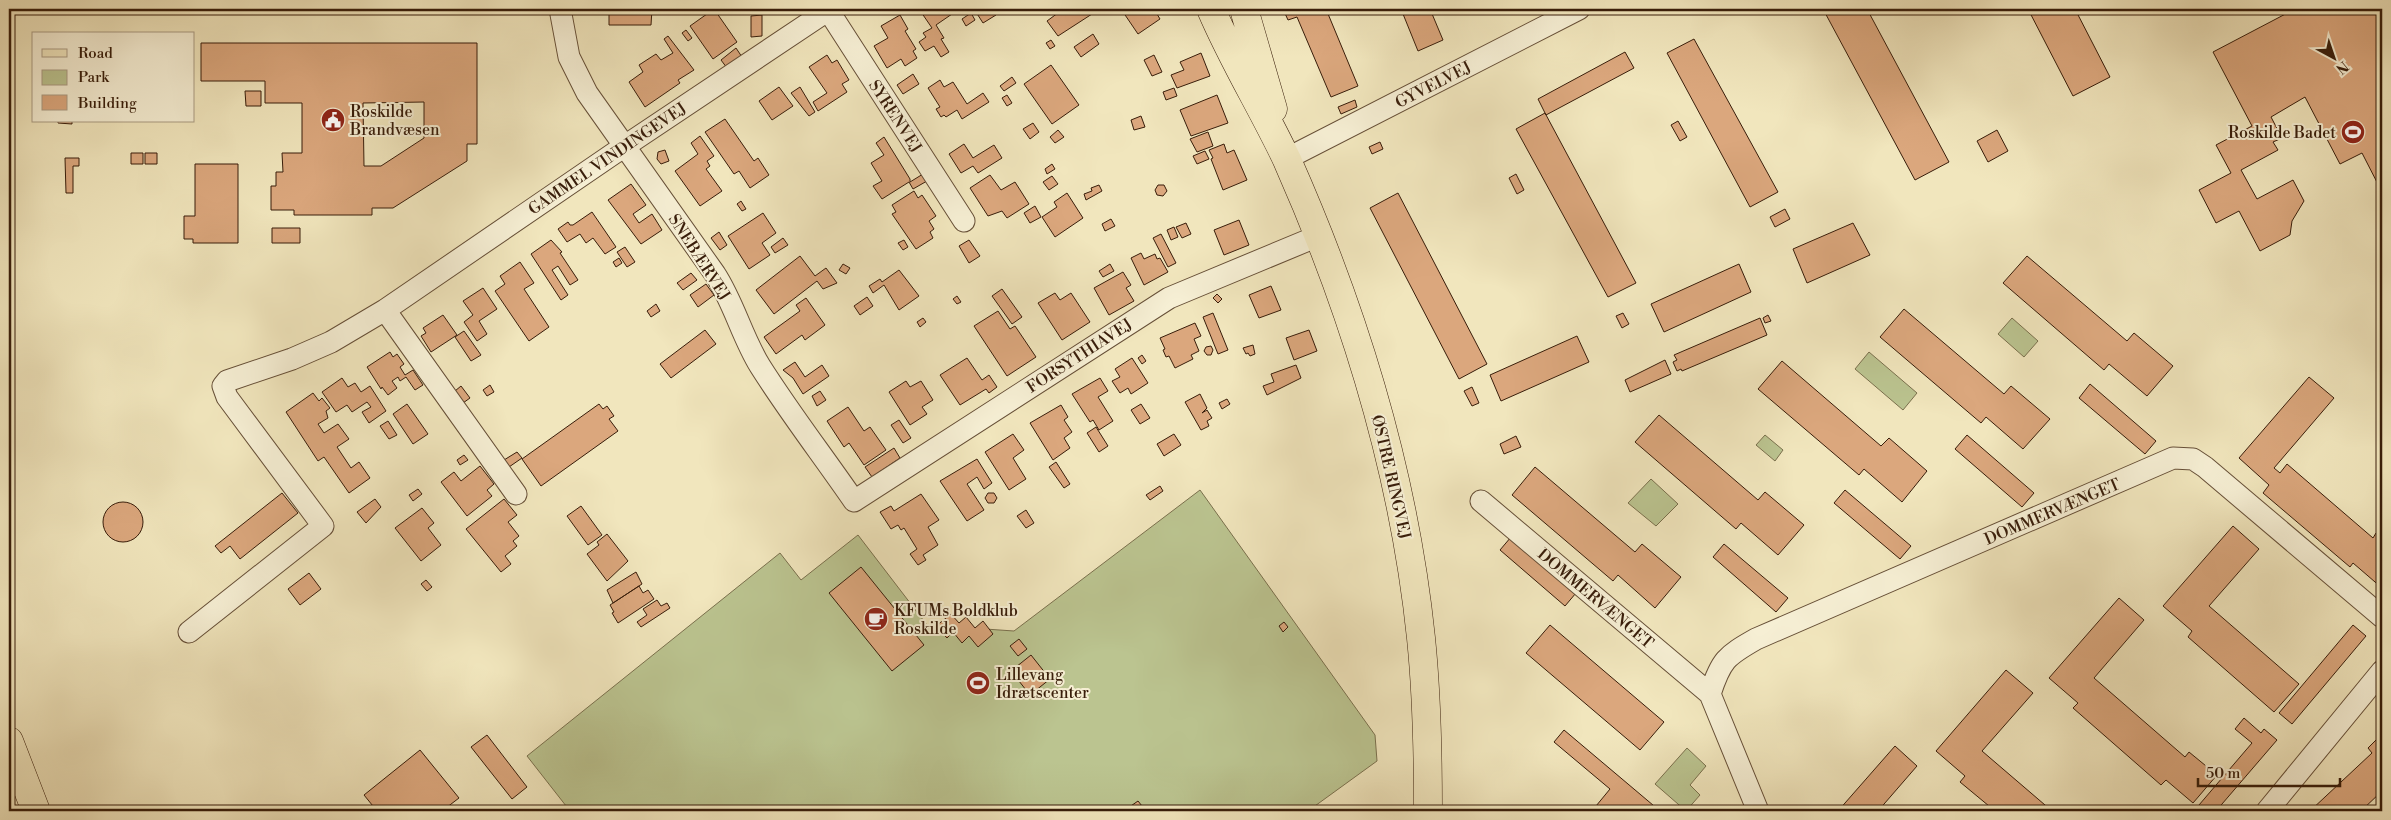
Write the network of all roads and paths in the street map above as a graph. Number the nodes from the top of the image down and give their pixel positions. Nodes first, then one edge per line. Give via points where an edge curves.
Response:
1 (560, 9) edge
2 (1211, 9) edge
3 (1229, 9) edge
4 (1244, 9) edge
5 (1580, 9) edge
6 (829, 10) edge
7 (1268, 91) junction
8 (624, 146) junction
9 (1286, 159) junction
10 (964, 221) dead end
11 (1318, 236) junction
12 (385, 310) junction
13 (516, 494) dead end
14 (854, 500) joint
15 (1481, 501) dead end
16 (2382, 617) edge
17 (189, 632) dead end
18 (2382, 671) edge
19 (1710, 694) junction
20 (9, 740) edge
21 (36, 811) edge
22 (1428, 811) edge
23 (1758, 811) edge
24 (2267, 811) edge

1 - 8 street, SNEBÆRVEJ via 569,57
2 - 9 main road, ØSTRE RINGVEJ
3 - 7 main road
4 - 7 main road, ØSTRE RINGVEJ
5 - 9 street, GYVELVEJ
6 - 8 street, GAMMEL VINDINGEVEJ
6 - 10 street, SYRENVEJ
7 - 9 main road, ØSTRE RINGVEJ
8 - 12 street, GAMMEL VINDINGEVEJ
8 - 14 street, SNEBÆRVEJ via 724,288 760,366
9 - 11 main road, ØSTRE RINGVEJ
11 - 14 street, FORSYTHIAVEJ via 1169,298
11 - 22 main road, ØSTRE RINGVEJ via 1348,313 1372,391 1408,543 1421,638 1428,741
12 - 13 street
12 - 17 street, GAMMEL VINDINGEVEJ via 332,342 232,378 223,386 227,396 323,526
15 - 19 street, DOMMERVÆNGET
16 - 19 street, DOMMERVÆNGET via 2205,467 2193,459 2173,458 1756,639 1727,658 1717,672
18 - 24 street
19 - 23 street, DOMMERVÆNGET
20 - 21 main road

